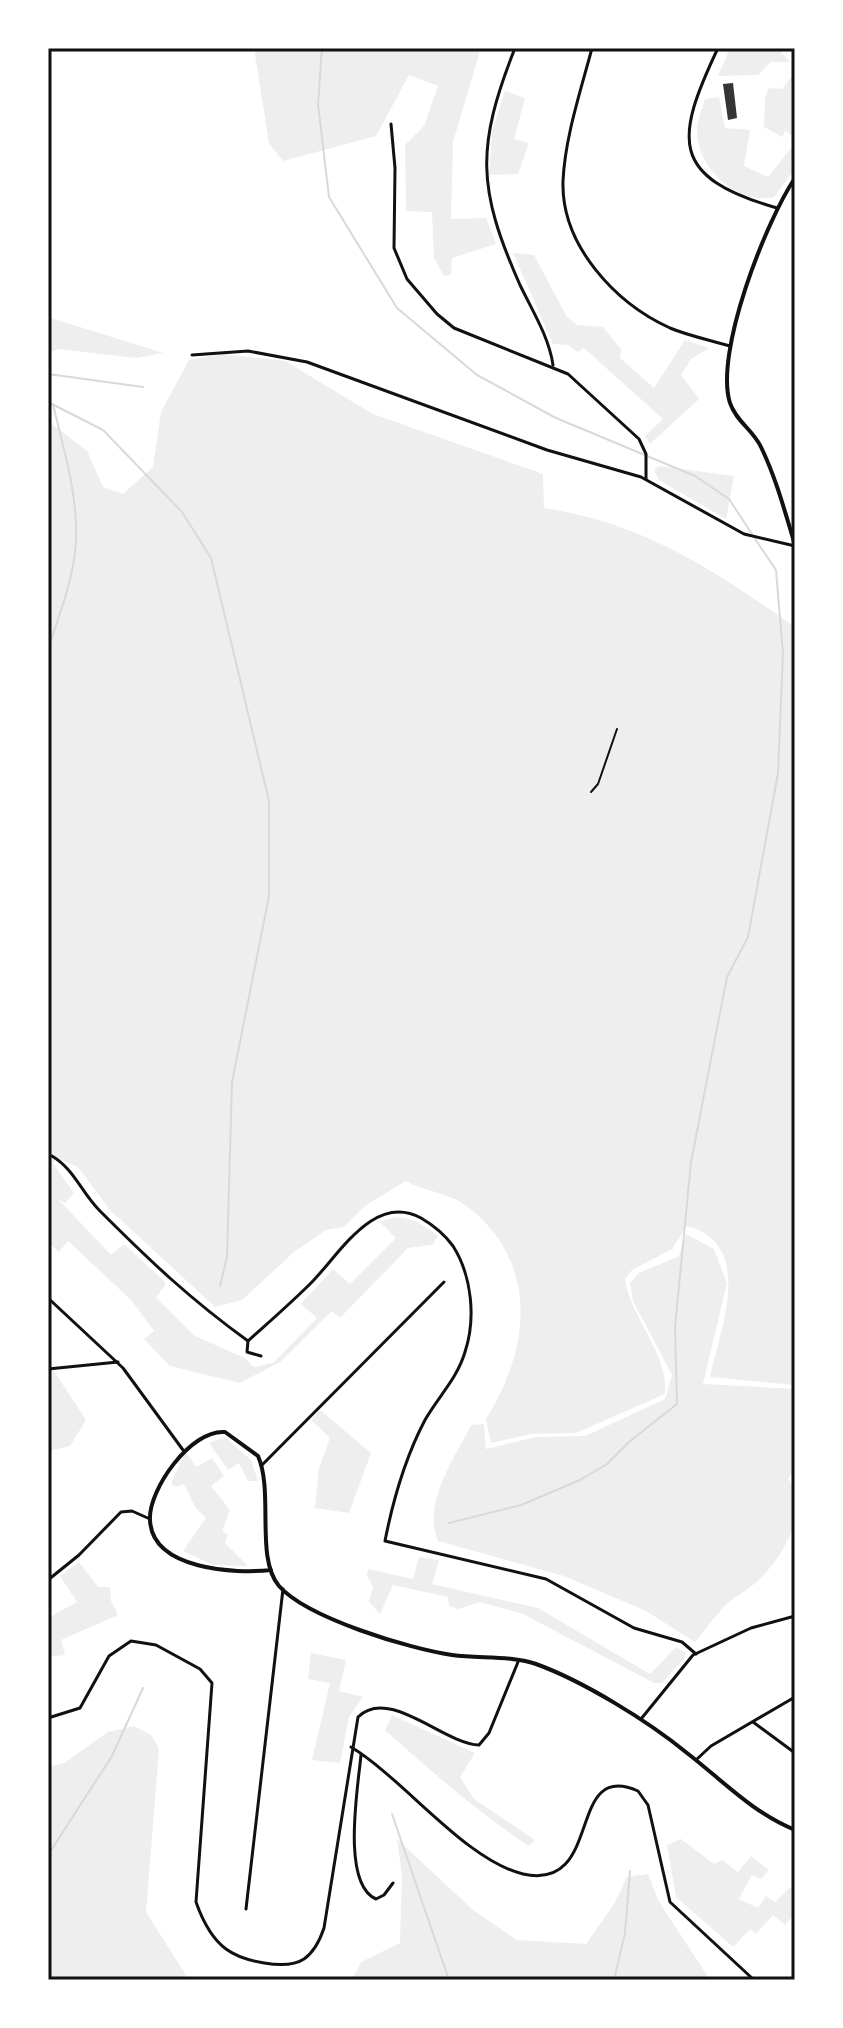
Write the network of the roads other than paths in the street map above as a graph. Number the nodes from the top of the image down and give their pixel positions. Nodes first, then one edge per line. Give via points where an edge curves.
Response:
1 (515, 48) edge
2 (592, 48) edge
3 (718, 48) edge
4 (391, 124) dead end
5 (795, 178) edge
6 (777, 208) junction
7 (730, 346) junction
8 (192, 355) dead end
9 (553, 365) junction
10 (646, 479) junction
11 (795, 546) edge
12 (52, 1156) dead end
13 (444, 1282) dead end
14 (48, 1298) edge
15 (248, 1341) junction
16 (261, 1356) dead end
17 (118, 1362) junction
18 (48, 1369) edge
19 (183, 1450) junction
20 (262, 1465) junction
21 (150, 1519) junction
22 (271, 1570) junction
23 (48, 1580) edge
24 (283, 1589) junction
25 (795, 1616) edge
26 (696, 1654) junction
27 (519, 1660) junction
28 (795, 1697) edge
29 (48, 1718) edge
30 (640, 1719) junction
31 (753, 1722) junction
32 (351, 1747) junction
33 (361, 1753) junction
34 (795, 1753) edge
35 (696, 1760) junction
36 (795, 1830) edge
37 (393, 1883) dead end
38 (246, 1909) dead end
39 (754, 1980) edge

1 - 9 street via 489,123 486,180 503,244
2 - 7 street via 563,181 576,237 594,267 632,305 668,327
3 - 6 street via 690,116 691,148 719,187
4 - 9 street via 394,248 404,274 454,328
5 - 6 street
6 - 7 street
7 - 11 street via 726,379 731,406 762,448
8 - 10 street via 248,351 307,362 547,450
9 - 10 street via 635,434 646,454
10 - 11 street via 744,534
12 - 15 street via 68,1166 93,1204 165,1277
13 - 20 street
14 - 17 street
15 - 16 street via 246,1350
15 - 26 street via 373,1219 399,1211 425,1220 450,1241 460,1259 469,1294 469,1334 458,1371 413,1448 385,1541 546,1579 638,1631 682,1642
17 - 18 street
17 - 19 street
19 - 20 street via 225,1432 254,1451
19 - 21 street
20 - 22 street
21 - 22 street via 160,1542 191,1564 223,1572
21 - 23 street via 121,1512
22 - 24 street
24 - 27 street via 334,1618 409,1645
24 - 38 street
25 - 26 street via 751,1628
26 - 30 street
27 - 30 street via 545,1668
27 - 32 street via 479,1745 378,1708 358,1717
28 - 31 street
29 - 32 street via 80,1708 109,1656 131,1641 156,1645 205,1673 212,1683 212,1701 196,1902 208,1928 228,1951 279,1963 305,1959 324,1928
30 - 35 street
31 - 34 street
31 - 35 street
32 - 33 street
33 - 37 street via 357,1877 376,1899
33 - 39 street via 481,1854 531,1875 553,1875 565,1868 601,1793 618,1787 638,1791 648,1805 670,1902
35 - 36 street via 757,1809

